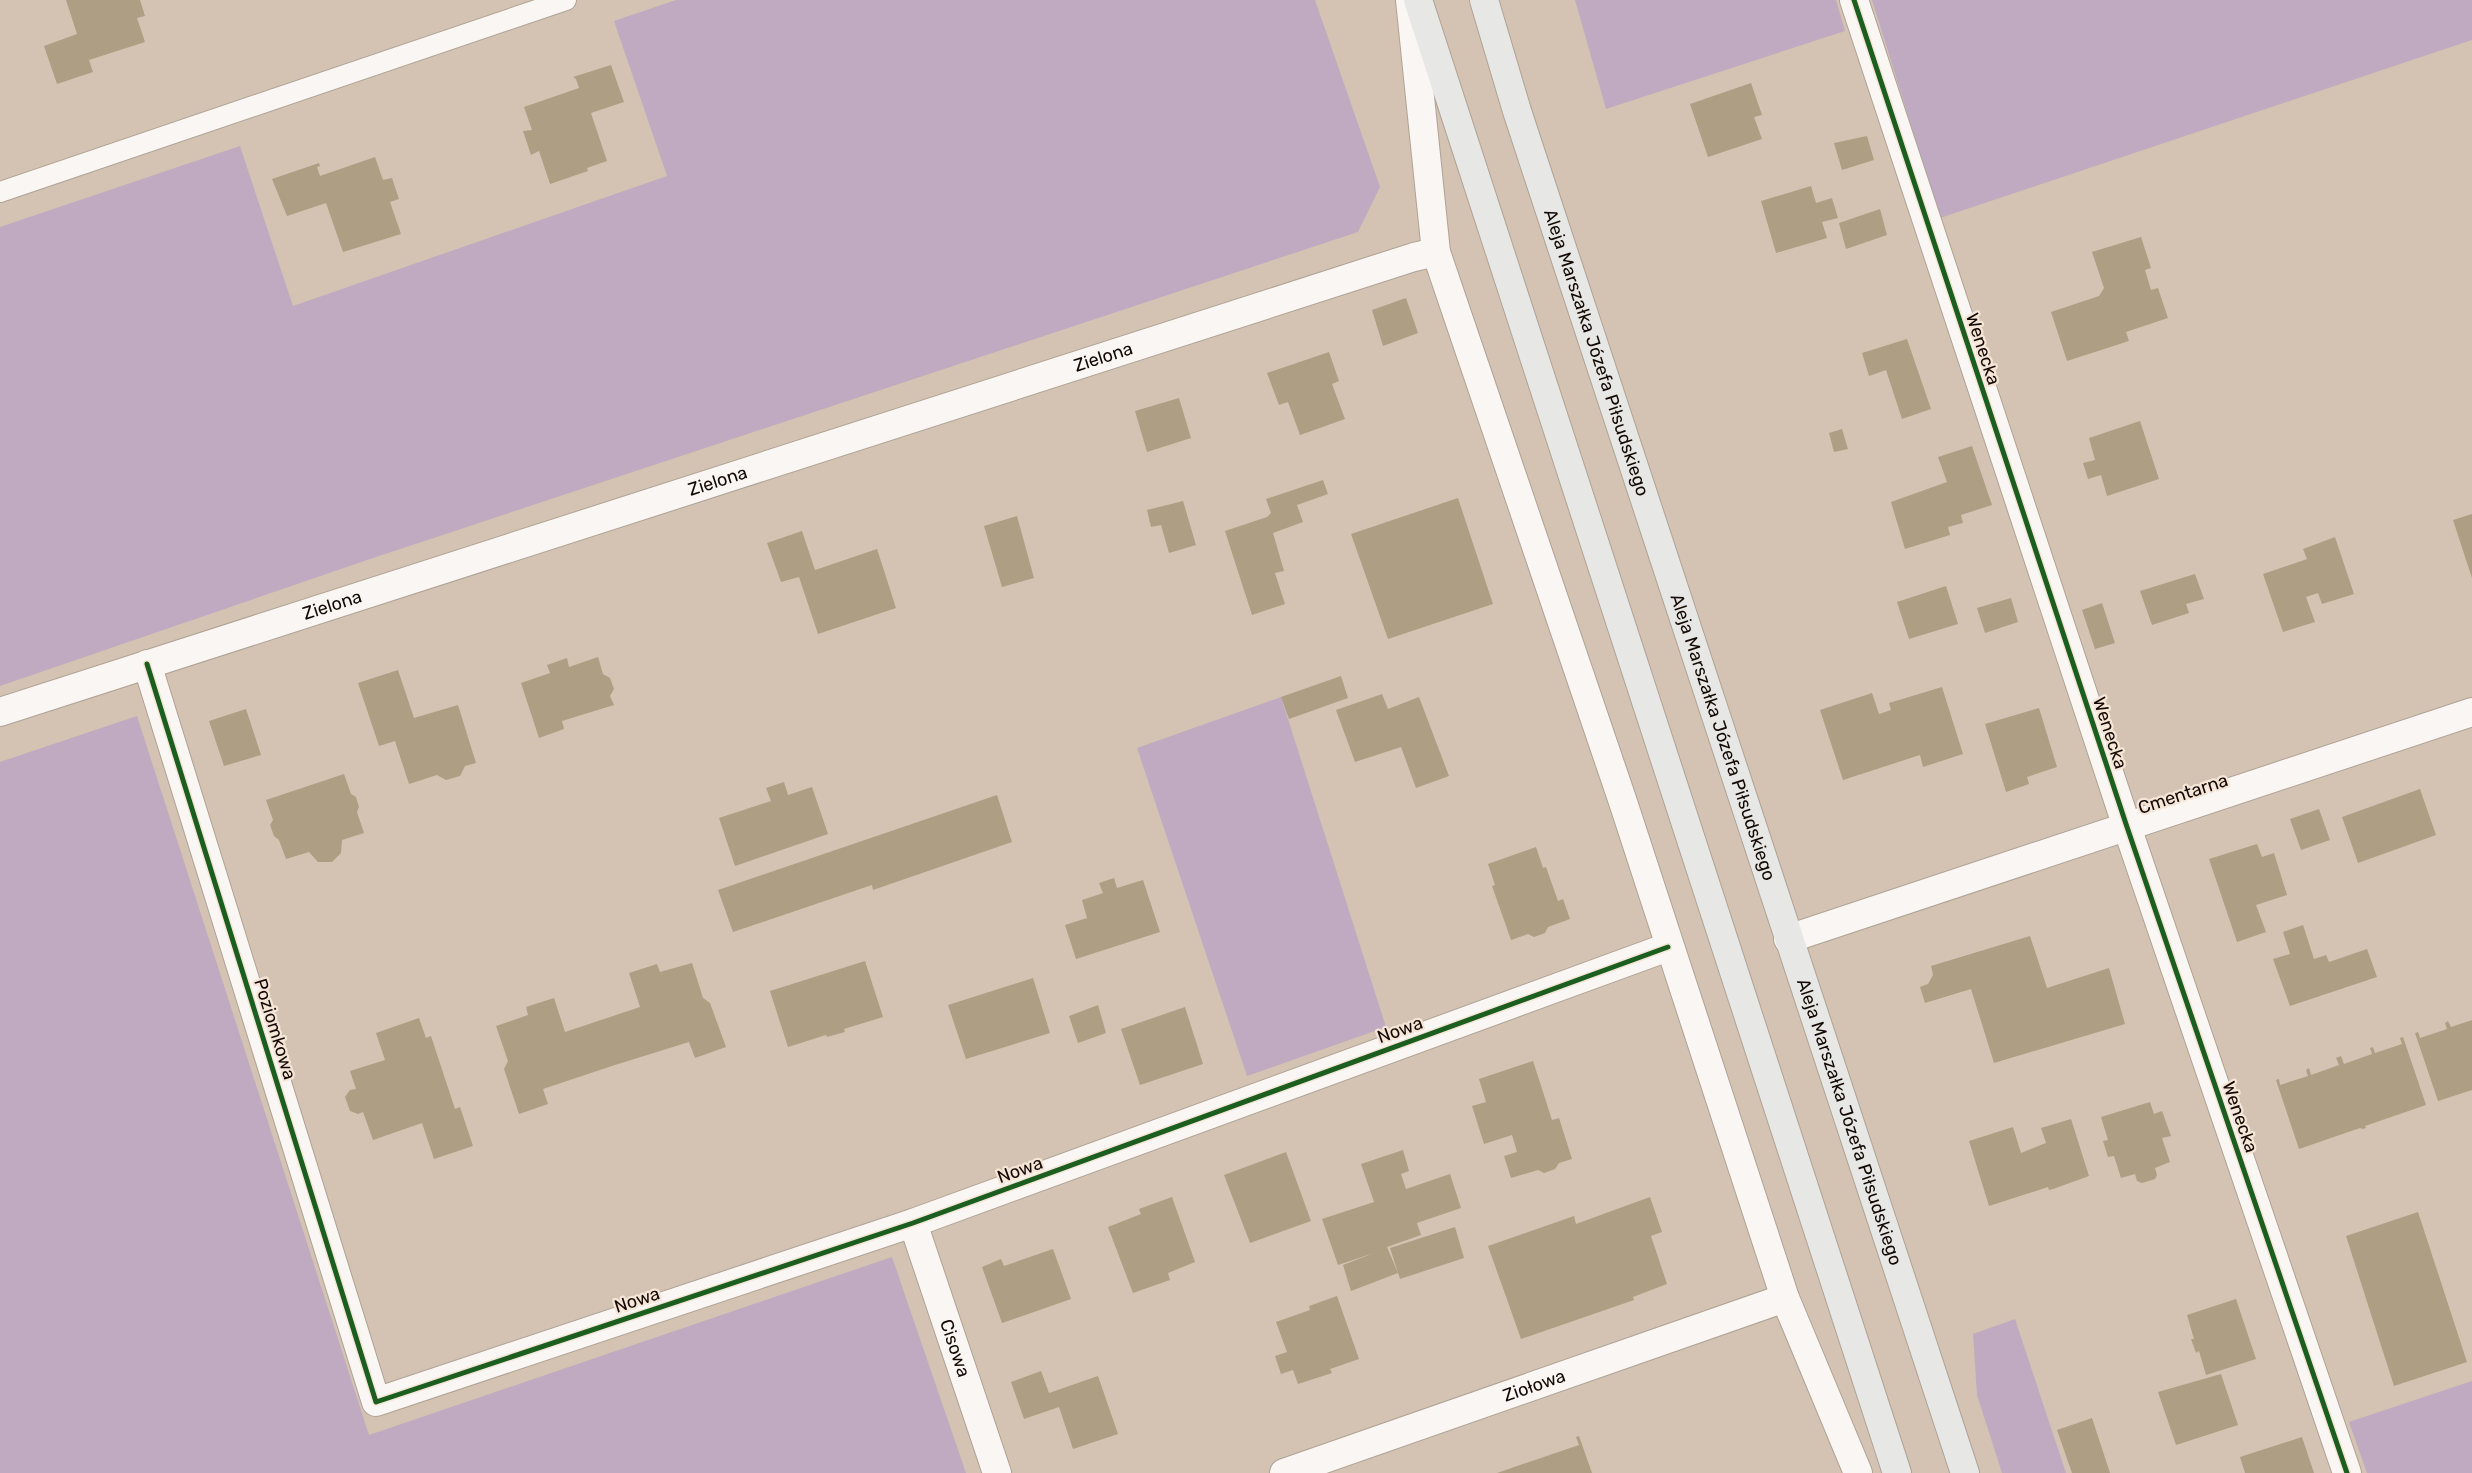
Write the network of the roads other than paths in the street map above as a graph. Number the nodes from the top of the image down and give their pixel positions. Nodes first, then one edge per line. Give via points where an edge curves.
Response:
1 (566, 0) edge
2 (1410, 0) edge
3 (1418, 0) edge
4 (1484, 0) edge
5 (1854, 0) edge
6 (0, 192) edge
7 (1436, 252) junction
8 (147, 664) junction
9 (0, 712) edge
10 (2472, 712) edge
11 (2127, 827) junction
12 (1788, 939) junction
13 (1668, 947) junction
14 (913, 1223) junction
15 (1785, 1298) junction
16 (376, 1402) joint
17 (997, 1473) edge
18 (1284, 1473) edge
19 (1858, 1473) edge
20 (1897, 1473) edge
21 (1965, 1473) edge
22 (2347, 1473) edge

1 - 6 lane
2 - 7 street
3 - 20 main road
4 - 12 main road, Aleja Marszałka Józefa Piłsudskiego via 1517,111
5 - 11 street, Wenecka
7 - 8 street, Zielona
7 - 13 street
8 - 9 street, Zielona
8 - 16 street, Poziomkowa
10 - 11 street, Cmentarna
11 - 12 street, Cmentarna
11 - 22 street, Wenecka
12 - 21 main road, Aleja Marszałka Józefa Piłsudskiego
13 - 14 street, Nowa
13 - 15 street
14 - 16 street, Nowa
14 - 17 street, Cisowa
15 - 18 street, Ziołowa
15 - 19 street

